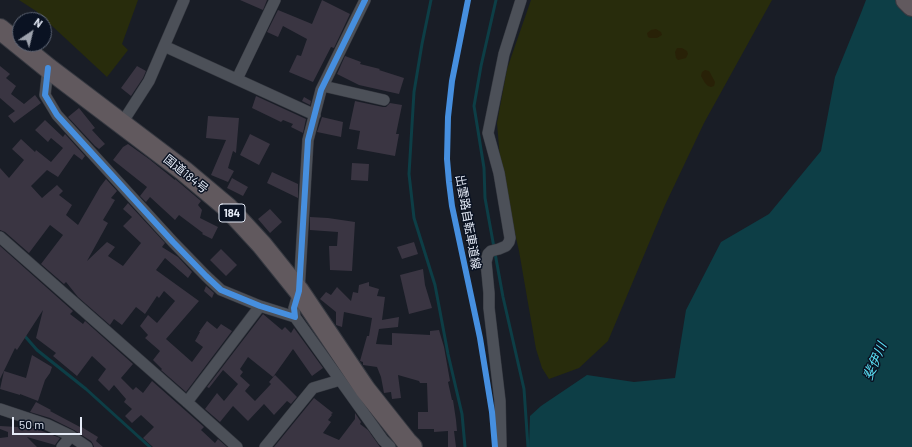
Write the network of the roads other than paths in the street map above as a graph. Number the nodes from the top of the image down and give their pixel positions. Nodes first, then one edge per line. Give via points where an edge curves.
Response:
1 (184, 0) edge
2 (275, 0) edge
3 (365, 0) edge
4 (521, 0) edge
5 (906, 0) edge
6 (912, 6) edge
7 (0, 29) edge
8 (164, 46) junction
9 (48, 68) junction
10 (237, 79) junction
11 (323, 86) junction
12 (384, 100) dead end
13 (315, 115) junction
14 (122, 123) junction
15 (0, 237) edge
16 (299, 291) junction
17 (260, 306) junction
18 (295, 317) junction
19 (340, 380) junction
20 (187, 402) junction
21 (0, 409) edge
22 (71, 436) junction
23 (62, 447) edge
24 (87, 447) edge
25 (237, 447) edge
26 (265, 447) edge
27 (390, 447) edge
28 (412, 447) edge
29 (501, 447) edge

1 - 8 street
2 - 10 street
3 - 11 street
4 - 29 street via 504,54 488,133 499,173 510,238 506,246 488,254 486,262 500,401
5 - 6 highway
7 - 9 highway, 国道184号 / 184
8 - 10 street
8 - 14 street via 149,81
9 - 14 highway, 国道184号 / 184
9 - 17 street via 44,95 57,115 206,276 222,290
10 - 13 street
11 - 12 street
11 - 13 street
13 - 16 street via 308,140
14 - 16 highway, 国道184号 / 184 via 228,208
15 - 20 street
16 - 18 street via 294,308
16 - 28 highway, 国道184号 / 184 via 365,389
17 - 18 street
17 - 20 street
18 - 19 street
19 - 26 street via 313,388
19 - 27 street
20 - 25 street
21 - 22 street via 48,425
22 - 23 street
22 - 24 street

